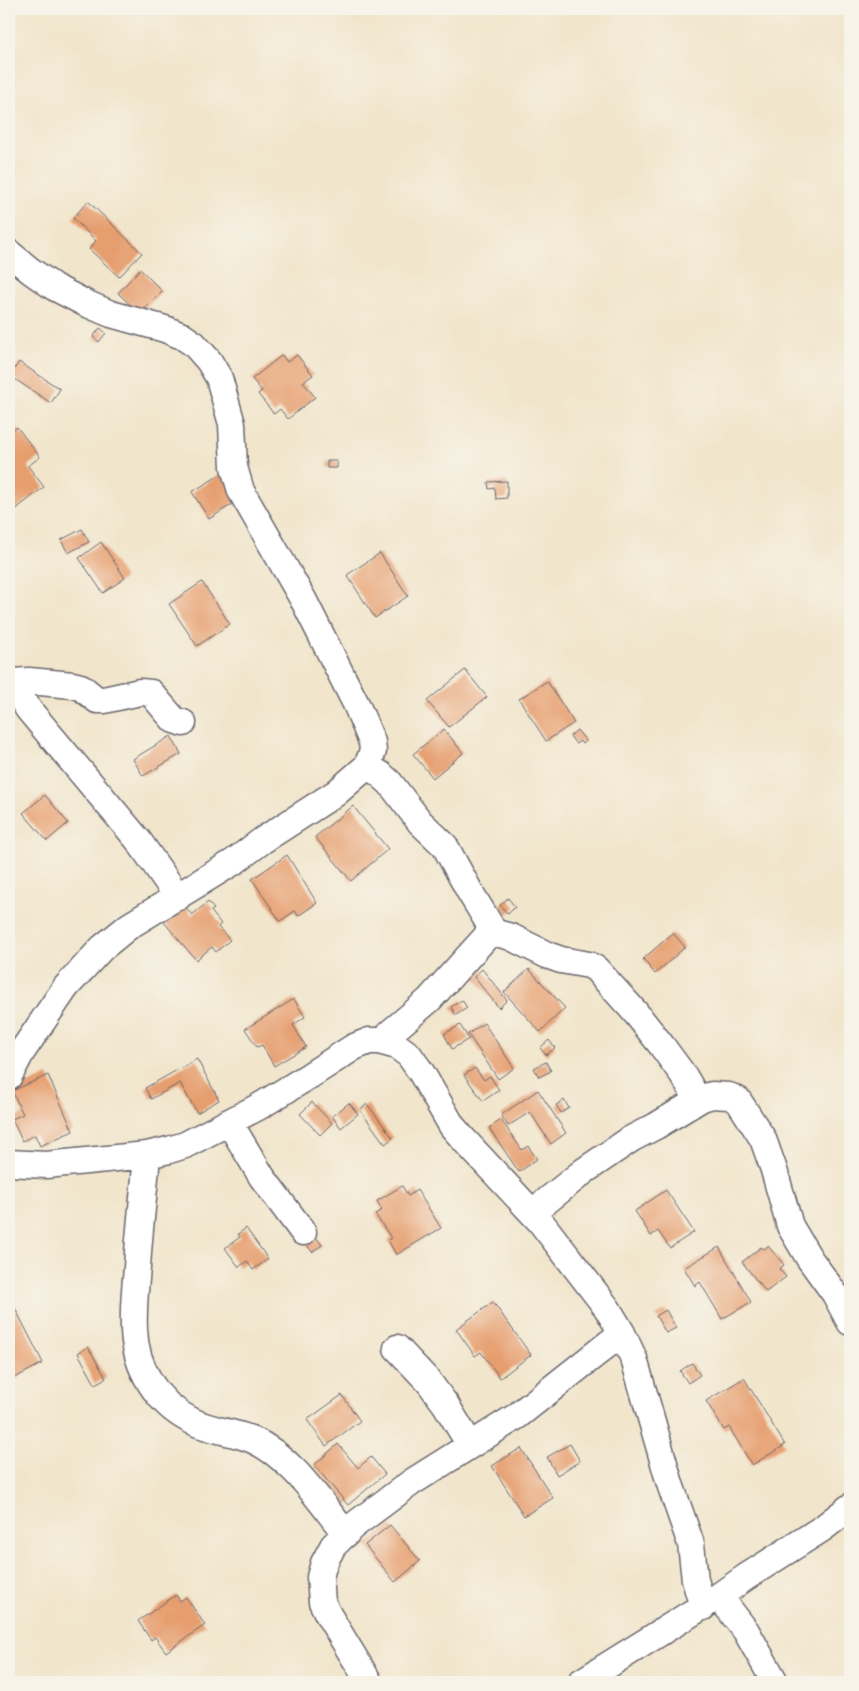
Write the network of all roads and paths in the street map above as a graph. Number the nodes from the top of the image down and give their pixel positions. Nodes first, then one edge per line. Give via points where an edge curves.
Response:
1 (9, 253) edge
2 (9, 681) edge
3 (183, 723) dead end
4 (367, 766) junction
5 (178, 897) junction
6 (490, 932) junction
7 (385, 1042) junction
8 (9, 1076) edge
9 (698, 1100) junction
10 (229, 1122) junction
11 (147, 1155) junction
12 (9, 1163) edge
13 (533, 1212) junction
14 (303, 1232) dead end
15 (850, 1322) edge
16 (622, 1333) junction
17 (397, 1348) dead end
18 (470, 1445) junction
19 (850, 1507) edge
20 (346, 1534) junction
21 (711, 1602) junction
22 (369, 1682) edge
23 (581, 1682) edge
24 (775, 1682) edge

1 - 4 street via 54,287 85,303 182,336 209,361 219,378 232,424 234,467 241,491 304,601 357,706 372,742 373,751
2 - 3 street via 73,685 81,687 97,700 151,693 174,720
2 - 5 street via 29,710 138,840
4 - 5 street via 336,793
4 - 6 street via 390,782 420,822 445,846 488,919
5 - 8 street via 129,926 74,976
6 - 7 street via 428,1000 390,1033
6 - 9 street via 511,937 561,960 596,969 662,1046
7 - 10 street via 369,1041 354,1046 310,1076
7 - 13 street via 398,1046 408,1055 452,1126
9 - 13 street via 631,1138
9 - 15 street via 712,1095 738,1100 763,1139 790,1226
10 - 11 street via 185,1145
10 - 14 street via 262,1178
11 - 12 street via 46,1165
11 - 20 street via 134,1331 149,1383 158,1396 192,1421 239,1434 274,1453 288,1464
13 - 16 street via 607,1308
16 - 18 street via 516,1416
16 - 21 street via 634,1359 691,1544 696,1580
17 - 18 street via 429,1382
18 - 20 street via 412,1482
19 - 21 street
20 - 22 street via 333,1546 324,1563 320,1577 322,1602
21 - 23 street
21 - 24 street via 746,1630

